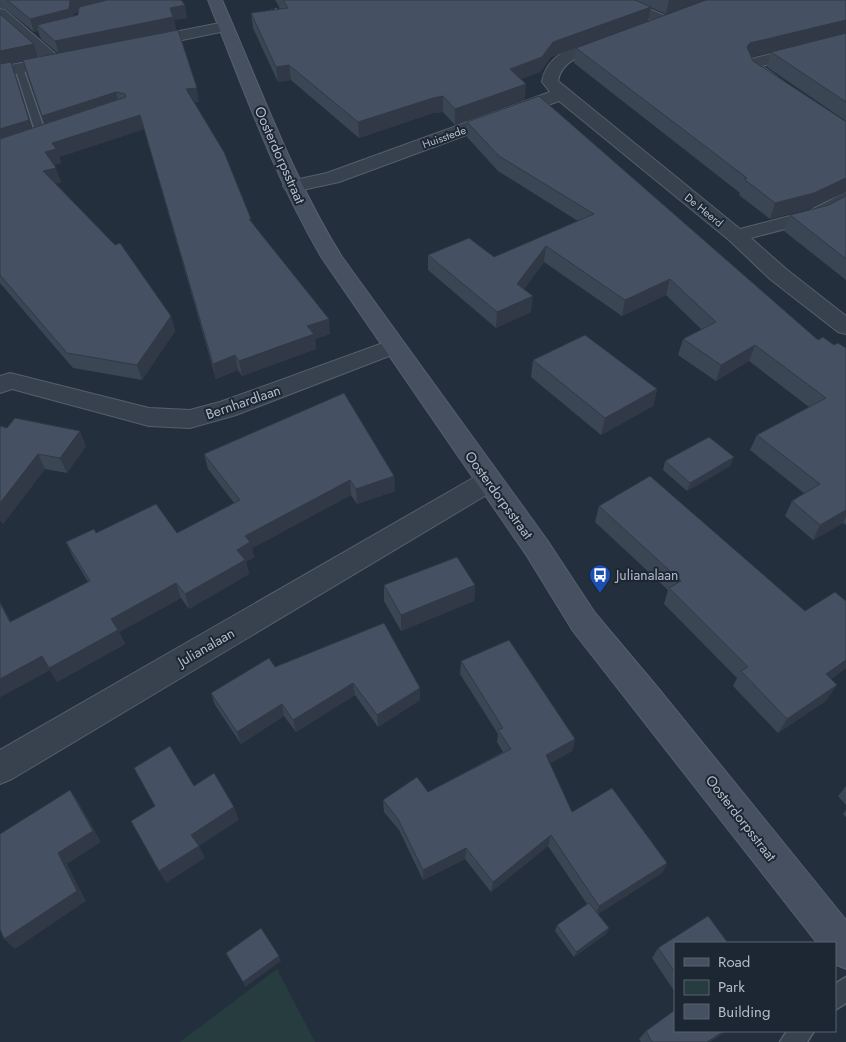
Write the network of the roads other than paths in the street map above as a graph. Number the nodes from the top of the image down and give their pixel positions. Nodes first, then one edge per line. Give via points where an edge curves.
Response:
1 (215, 0) edge
2 (618, 0) edge
3 (0, 13) edge
4 (682, 15) edge
5 (665, 21) junction
6 (224, 26) junction
7 (846, 40) edge
8 (130, 46) edge
9 (73, 58) edge
10 (54, 62) junction
11 (19, 68) junction
12 (0, 72) edge
13 (788, 92) edge
14 (561, 94) junction
15 (42, 136) edge
16 (293, 186) junction
17 (846, 198) edge
18 (736, 236) junction
19 (846, 327) edge
20 (394, 346) junction
21 (3, 378) edge
22 (489, 481) junction
23 (0, 768) edge
24 (846, 950) edge
25 (846, 988) edge
26 (836, 998) edge
27 (802, 1032) edge
28 (791, 1042) edge

1 - 6 street, Oosterdorpsstraat
2 - 5 street
3 - 10 street via 34,36
4 - 5 street
5 - 14 street via 558,62 550,73 550,82
6 - 8 street
6 - 16 street, Oosterdorpsstraat
7 - 13 street via 753,63 756,71
9 - 10 street
10 - 11 street
11 - 12 street
11 - 15 lane
14 - 16 street, Huisstede via 332,178
14 - 18 street, De Heerd
16 - 20 street, Oosterdorpsstraat via 308,220
17 - 18 street via 816,215
18 - 19 street, De Heerd via 778,274
20 - 21 street, Bernhardlaan via 227,409 190,419 149,417
20 - 22 street, Oosterdorpsstraat
22 - 23 street, Julianalaan
22 - 24 street, Oosterdorpsstraat via 584,622 648,698
25 - 26 lane
27 - 28 lane

